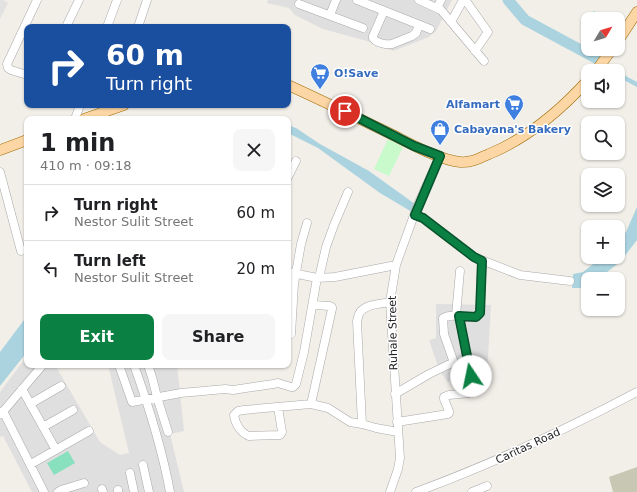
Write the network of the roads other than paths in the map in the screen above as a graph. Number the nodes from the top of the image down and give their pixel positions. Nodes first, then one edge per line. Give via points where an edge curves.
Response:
1 (36, 0) edge
2 (79, 0) edge
3 (117, 0) edge
4 (147, 0) edge
5 (336, 0) edge
6 (419, 0) edge
7 (441, 0) edge
8 (362, 1) edge
9 (299, 4) dead end
10 (437, 8) junction
11 (384, 11) junction
12 (637, 12) edge
13 (330, 15) junction
14 (451, 22) junction
15 (25, 24) edge
16 (67, 24) edge
17 (108, 24) edge
18 (139, 24) edge
19 (419, 25) junction
20 (24, 26) edge
21 (363, 28) dead end
22 (430, 29) dead end
23 (625, 30) edge
24 (475, 51) junction
25 (484, 61) dead end
26 (24, 74) edge
27 (291, 86) edge
28 (581, 88) edge
29 (110, 108) edge
30 (91, 116) edge
31 (24, 141) edge
32 (0, 150) edge
33 (440, 156) junction
34 (296, 161) dead end
35 (291, 171) edge
36 (0, 172) edge
37 (348, 192) dead end
38 (415, 214) junction
39 (307, 223) dead end
40 (22, 251) dead end
41 (482, 261) junction
42 (396, 265) junction
43 (460, 271) dead end
44 (292, 273) edge
45 (318, 278) junction
46 (570, 281) dead end
47 (390, 302) junction
48 (313, 305) junction
49 (458, 316) junction
50 (291, 334) dead end
51 (39, 368) edge
52 (121, 368) edge
53 (135, 368) edge
54 (149, 368) edge
55 (471, 376) dead end
56 (61, 386) dead end
57 (22, 389) junction
58 (637, 392) edge
59 (470, 393) dead end
60 (395, 394) junction
61 (157, 397) junction
62 (146, 400) junction
63 (30, 404) junction
64 (311, 404) junction
65 (278, 407) junction
66 (73, 410) dead end
67 (2, 413) edge
68 (397, 422) junction
69 (362, 424) junction
70 (43, 428) junction
71 (89, 431) dead end
72 (168, 432) dead end
73 (398, 432) junction
74 (56, 450) junction
75 (31, 464) junction
76 (143, 465) dead end
77 (130, 473) dead end
78 (84, 483) dead end
79 (487, 486) dead end
80 (44, 492) edge
81 (58, 492) edge
82 (134, 492) edge
83 (150, 492) edge
84 (170, 492) edge
85 (390, 492) edge
86 (416, 492) edge
87 (472, 492) edge

1 - 15 street
2 - 16 street
3 - 17 street
4 - 18 street
5 - 13 street
6 - 10 street
7 - 10 street
8 - 11 street
9 - 13 street
10 - 14 street
11 - 19 street
11 - 19 street via 373,36 375,41 392,44 412,36
12 - 23 main road
13 - 21 street
14 - 24 street
14 - 24 street via 462,2 466,1 488,32
19 - 22 street
20 - 26 street via 7,64 11,70
24 - 25 street
27 - 33 main road
28 - 33 main road via 525,136 496,152 472,161 460,162
29 - 30 main road
31 - 32 main road
33 - 38 street, Ruhale Street
34 - 35 street
36 - 40 street
37 - 45 street via 326,247
38 - 41 street
38 - 42 street, Ruhale Street
39 - 44 street
41 - 46 street via 520,275
41 - 49 street via 480,313 476,317
42 - 45 street
42 - 47 street, Ruhale Street
43 - 49 street
44 - 45 street
44 - 50 street via 294,284
45 - 48 street
47 - 60 street, Ruhale Street
47 - 69 street via 364,309 357,321
48 - 61 street via 304,352 293,387 272,384
48 - 64 street via 330,306 332,309
49 - 55 street
49 - 60 street via 443,318 444,334 452,363
51 - 57 street
52 - 62 street via 132,402
53 - 62 street
54 - 61 street
56 - 63 street
57 - 63 street
57 - 67 street
58 - 86 street, Caritas Road via 492,462
59 - 68 street via 444,397 448,414
60 - 68 street, Ruhale Street
61 - 62 street
61 - 72 street
62 - 84 street via 160,445
63 - 70 street
64 - 65 street
64 - 69 street via 328,408 350,422
65 - 65 street via 282,432 280,434 246,435 240,430 234,415 238,411
66 - 70 street
67 - 75 street
68 - 73 street, Ruhale Street
69 - 73 street
70 - 74 street
71 - 74 street
73 - 85 street, Ruhale Street via 399,464
74 - 75 street
75 - 80 street
76 - 83 street
77 - 82 street
78 - 81 street
79 - 87 street

